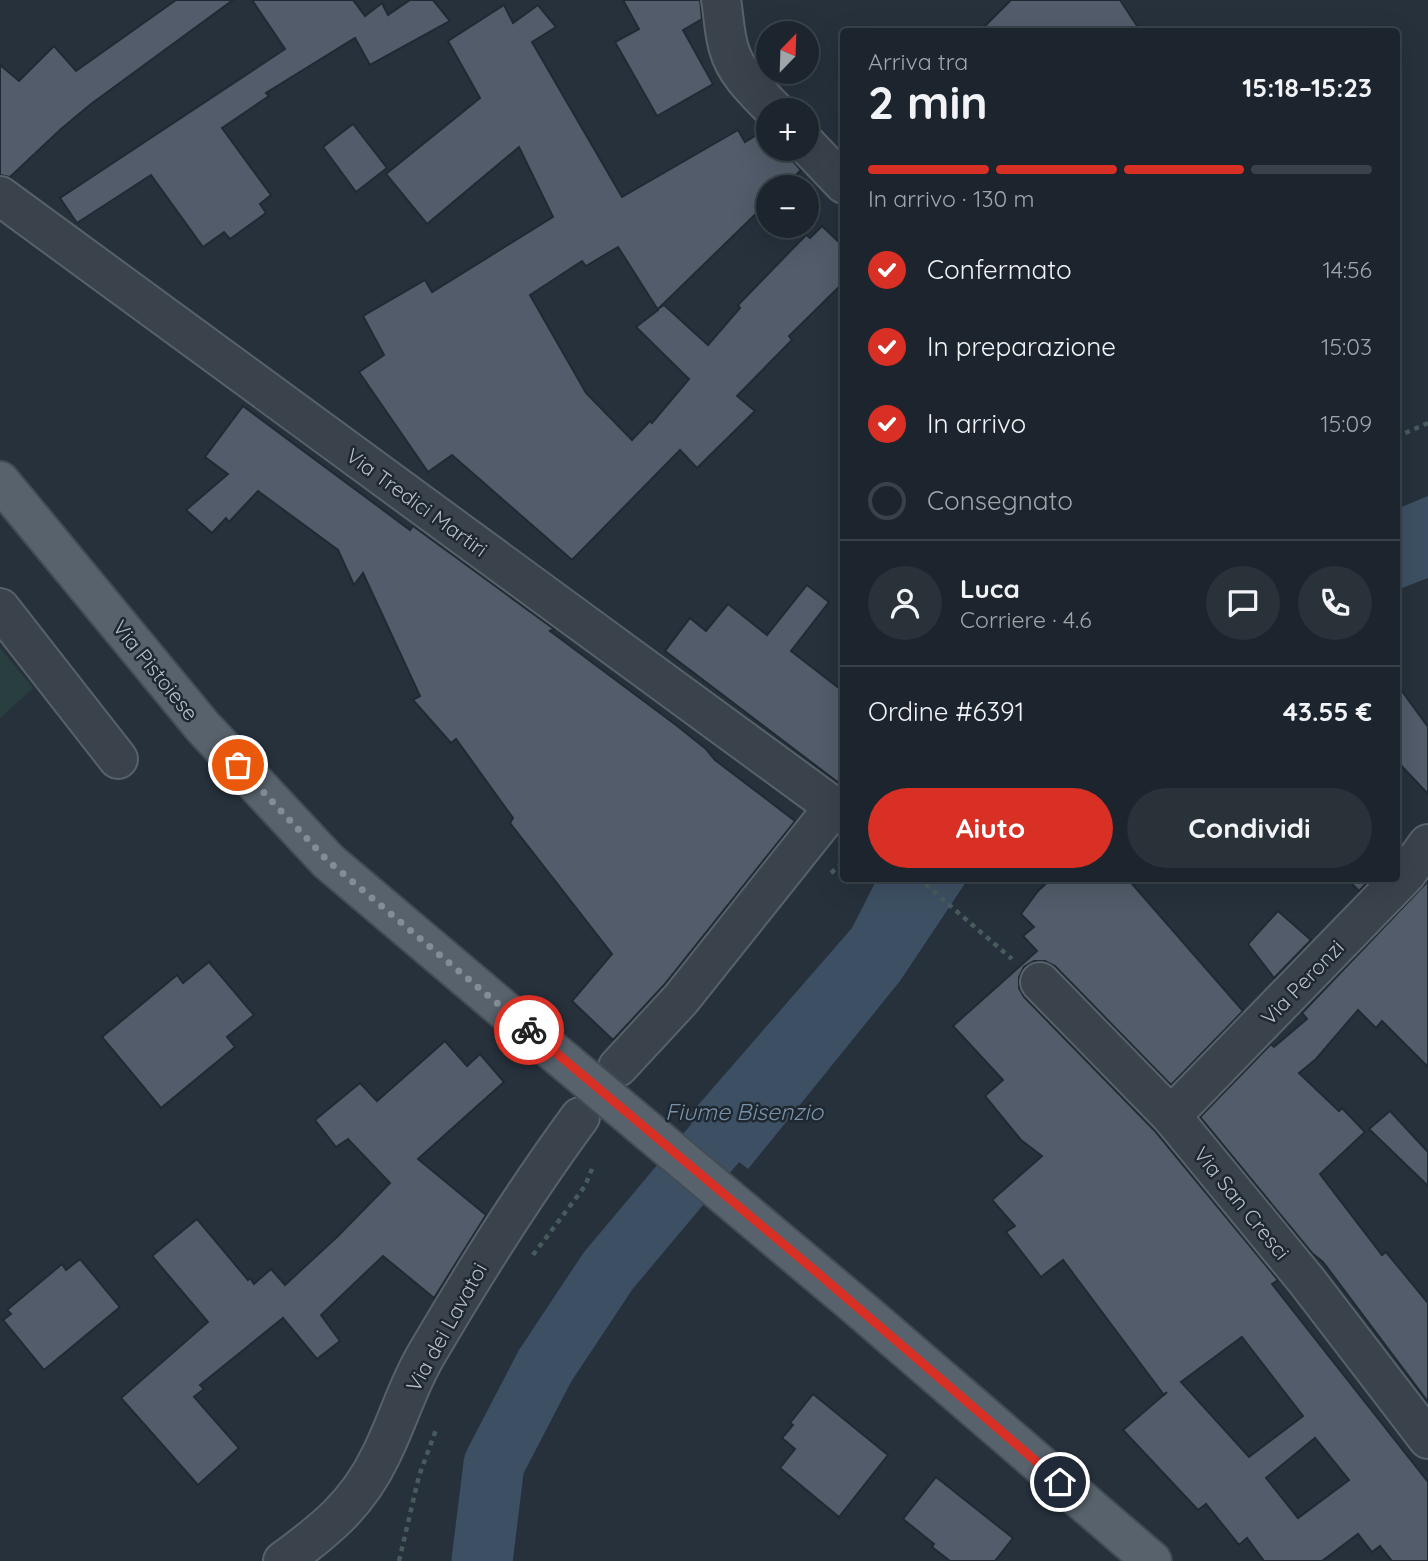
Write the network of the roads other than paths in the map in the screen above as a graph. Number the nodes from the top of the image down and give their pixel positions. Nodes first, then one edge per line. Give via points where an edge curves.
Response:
1 (722, 0) edge
2 (763, 98) edge
3 (819, 158) edge
4 (840, 180) edge
5 (0, 196) edge
6 (0, 481) edge
7 (0, 608) edge
8 (118, 759) dead end
9 (1428, 844) edge
10 (1400, 879) edge
11 (1397, 882) edge
12 (1040, 982) dead end
13 (618, 1067) dead end
14 (1171, 1116) junction
15 (580, 1117) dead end
16 (1428, 1439) edge
17 (283, 1561) edge
18 (1152, 1561) edge

1 - 2 street via 729,49 737,67
3 - 4 street
5 - 13 street, Via Tredici Martiri via 834,807 681,999
6 - 18 main road, Via Pistoiese, bridge via 202,727 328,861
7 - 8 street
9 - 10 street, Via Peronzi
11 - 14 street, Via Peronzi
12 - 14 street, Via San Cresci
14 - 16 street, Via San Cresci via 1306,1280
15 - 17 street, Via dei Lavatoi via 532,1182 424,1358 380,1459 361,1490 328,1528

